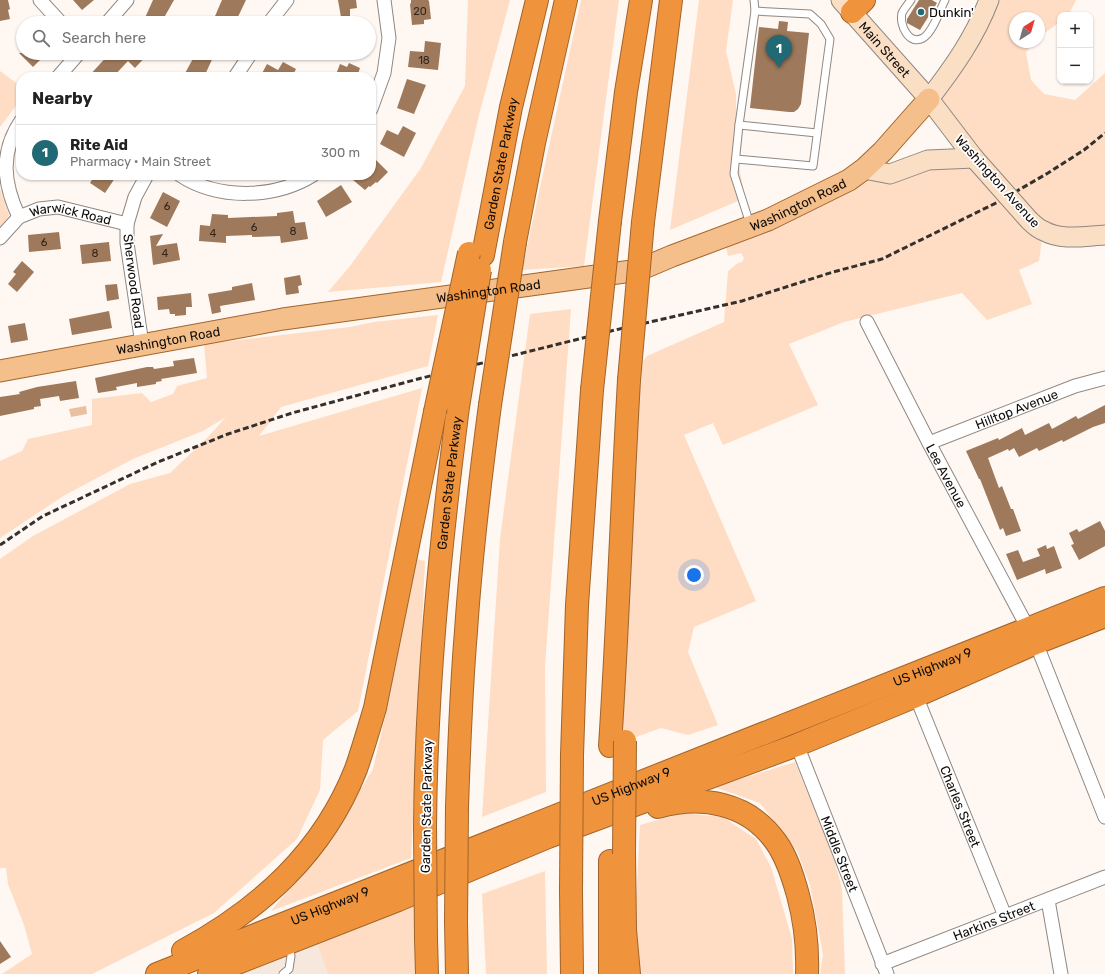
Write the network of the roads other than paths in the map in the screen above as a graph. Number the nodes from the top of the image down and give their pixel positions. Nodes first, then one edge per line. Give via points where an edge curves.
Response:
1 (40, 0) edge
2 (126, 0) edge
3 (287, 0) edge
4 (384, 0) edge
5 (537, 0) edge
6 (566, 0) edge
7 (641, 0) edge
8 (671, 0) edge
9 (754, 0) edge
10 (911, 0) edge
11 (945, 0) edge
12 (989, 0) edge
13 (852, 4) edge
14 (755, 11) junction
15 (55, 16) edge
16 (113, 16) edge
17 (274, 16) edge
18 (73, 60) edge
19 (246, 60) edge
20 (62, 72) edge
21 (238, 72) edge
22 (376, 95) edge
23 (929, 99) junction
24 (739, 125) junction
25 (16, 127) edge
26 (817, 133) junction
27 (974, 158) junction
28 (736, 159) junction
29 (864, 169) junction
30 (144, 180) edge
31 (190, 180) edge
32 (302, 180) edge
33 (19, 216) junction
34 (127, 224) junction
35 (750, 227) junction
36 (1105, 235) edge
37 (0, 238) edge
38 (476, 254) junction
39 (867, 322) dead end
40 (142, 344) junction
41 (0, 371) edge
42 (1105, 378) edge
43 (930, 443) junction
44 (1105, 598) edge
45 (1105, 616) edge
46 (1032, 636) junction
47 (916, 696) junction
48 (797, 745) junction
49 (1105, 817) edge
50 (617, 857) junction
51 (466, 873) junction
52 (1105, 877) edge
53 (1048, 900) junction
54 (1005, 916) junction
55 (288, 942) junction
56 (884, 969) edge
57 (148, 974) edge
58 (157, 974) edge
59 (209, 974) edge
60 (283, 974) edge
61 (427, 974) edge
62 (457, 974) edge
63 (572, 974) edge
64 (610, 974) edge
65 (629, 974) edge
66 (807, 974) edge
67 (1061, 974) edge

1 - 15 street
2 - 16 street
3 - 17 street
4 - 22 street via 389,38 384,73
5 - 38 highway, Garden State Parkway
6 - 62 highway, bridge via 515,242 477,511 460,710 456,807
7 - 63 highway, bridge via 626,92 592,390 577,605 572,755
8 - 50 highway, bridge via 643,222 629,380 615,666
9 - 14 lane
10 - 11 lane via 902,13 901,25 906,34 914,39 922,39 929,33
12 - 23 main road via 974,34
13 - 23 main road, Main Street
14 - 24 lane
14 - 26 lane via 810,14 822,24 830,39
18 - 20 street
19 - 21 street
23 - 27 main road, Washington Avenue
23 - 29 main road, Washington Road
24 - 26 lane
24 - 28 lane
25 - 33 street via 6,149 5,172 10,197
26 - 28 lane via 813,166
27 - 29 main road via 928,160 890,174
27 - 36 main road, Washington Avenue, bridge via 1029,220 1042,231 1065,237
28 - 35 lane via 734,174
29 - 35 main road, Washington Road via 820,195
30 - 34 street, Sherwood Road via 135,198
31 - 32 street via 204,187 234,193 265,192 287,187
33 - 34 street, Warwick Road via 39,209 58,207
33 - 37 street, Warwick Road
34 - 40 street, Sherwood Road via 127,244
35 - 40 main road, Washington Road via 639,270 335,311
38 - 57 highway, bridge via 435,412 375,708 355,770 326,827 314,844 270,892 237,919
38 - 61 highway, Garden State Parkway, bridge via 447,494 426,736
39 - 43 street, Lee Avenue
40 - 41 main road, Washington Road
42 - 43 street, Hilltop Avenue via 1075,386
43 - 46 street, Lee Avenue
44 - 46 highway, US Highway 9
45 - 46 highway, US Highway 9
46 - 47 highway, US Highway 9
46 - 49 street, Lee Avenue
46 - 58 highway, US Highway 9
47 - 48 highway, US Highway 9
47 - 54 street, Charles Street
48 - 51 highway, US Highway 9 via 556,835
48 - 56 street, Middle Street
50 - 64 highway
50 - 65 highway
51 - 55 highway, US Highway 9
51 - 66 highway via 551,850 645,811 669,804 703,801 724,805 762,826 776,842 787,863 803,914
52 - 53 street, Harkins Street
53 - 54 street, Harkins Street
53 - 67 street
54 - 56 street, Harkins Street
55 - 59 highway, US Highway 9 via 238,965
55 - 60 lane via 291,956 289,969

